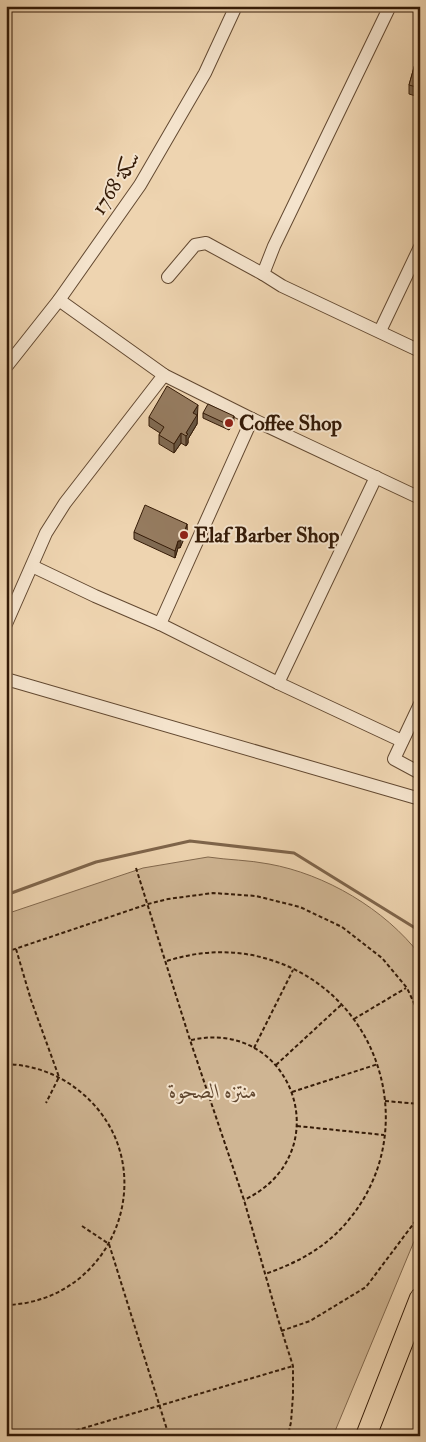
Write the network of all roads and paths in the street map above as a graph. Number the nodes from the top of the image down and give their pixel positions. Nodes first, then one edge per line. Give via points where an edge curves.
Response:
1 (236, 6) edge
2 (390, 6) edge
3 (420, 247) edge
4 (263, 274) junction
5 (168, 277) dead end
6 (59, 300) junction
7 (380, 331) junction
8 (420, 351) edge
9 (6, 367) edge
10 (164, 375) junction
11 (252, 419) junction
12 (376, 477) junction
13 (420, 498) edge
14 (32, 566) junction
15 (6, 624) edge
16 (160, 624) junction
17 (6, 679) edge
18 (278, 683) junction
19 (420, 704) edge
20 (402, 741) junction
21 (420, 773) edge
22 (420, 799) edge
23 (136, 868) dead end
24 (148, 904) junction
25 (16, 949) junction
26 (6, 952) edge
27 (166, 962) junction
28 (294, 969) junction
29 (407, 988) junction
30 (342, 1004) junction
31 (420, 1016) edge
32 (354, 1019) junction
33 (190, 1040) junction
34 (254, 1048) junction
35 (6, 1064) edge
36 (378, 1064) junction
37 (276, 1065) junction
38 (59, 1077) junction
39 (292, 1092) junction
40 (386, 1101) junction
41 (46, 1104) dead end
42 (420, 1104) edge
43 (297, 1126) junction
44 (385, 1136) junction
45 (244, 1200) junction
46 (420, 1215) edge
47 (82, 1226) dead end
48 (109, 1244) junction
49 (265, 1274) junction
50 (420, 1298) edge
51 (6, 1305) edge
52 (281, 1331) junction
53 (293, 1366) junction
54 (159, 1406) junction
55 (58, 1436) edge
56 (169, 1436) edge
57 (288, 1436) edge
58 (366, 1436) edge

1 - 6 street, سكة 1768 via 205,73 140,185
2 - 4 street
3 - 7 street
4 - 5 street via 206,243 195,245
4 - 7 street
6 - 9 street, سكة 1768
6 - 10 street
7 - 8 street
10 - 11 street
10 - 14 street via 65,503 46,533
11 - 12 street
11 - 16 street
12 - 13 street
12 - 18 street
14 - 15 street
14 - 16 street
16 - 18 street
17 - 22 street
18 - 20 street
19 - 20 street
20 - 21 street via 394,759
23 - 24 path
24 - 25 path
24 - 27 path
24 - 29 path via 213,893 256,896 300,907 342,927 382,958
25 - 26 path
25 - 38 path
27 - 28 path via 200,954 233,952 261,957
27 - 33 path
28 - 30 path
28 - 34 path
29 - 31 path
29 - 32 path
30 - 32 path
30 - 37 path
32 - 36 path
33 - 34 path via 222,1037
33 - 45 path
34 - 37 path
35 - 38 path via 33,1068
36 - 39 path
36 - 40 path
37 - 39 path
38 - 41 path
38 - 48 path via 99,1110 119,1150 124,1169 124,1197 119,1221
39 - 43 path
40 - 42 path
40 - 44 path
43 - 44 path
43 - 45 path via 292,1151 281,1172 262,1190
44 - 49 path via 371,1184 347,1223 311,1254
45 - 49 path
46 - 52 path via 366,1287 310,1320
47 - 48 path
48 - 51 path via 90,1269 65,1289 34,1302
48 - 54 path
49 - 52 path
50 - 58 highway
52 - 53 path
53 - 54 path
53 - 57 path
54 - 55 path
54 - 56 path

